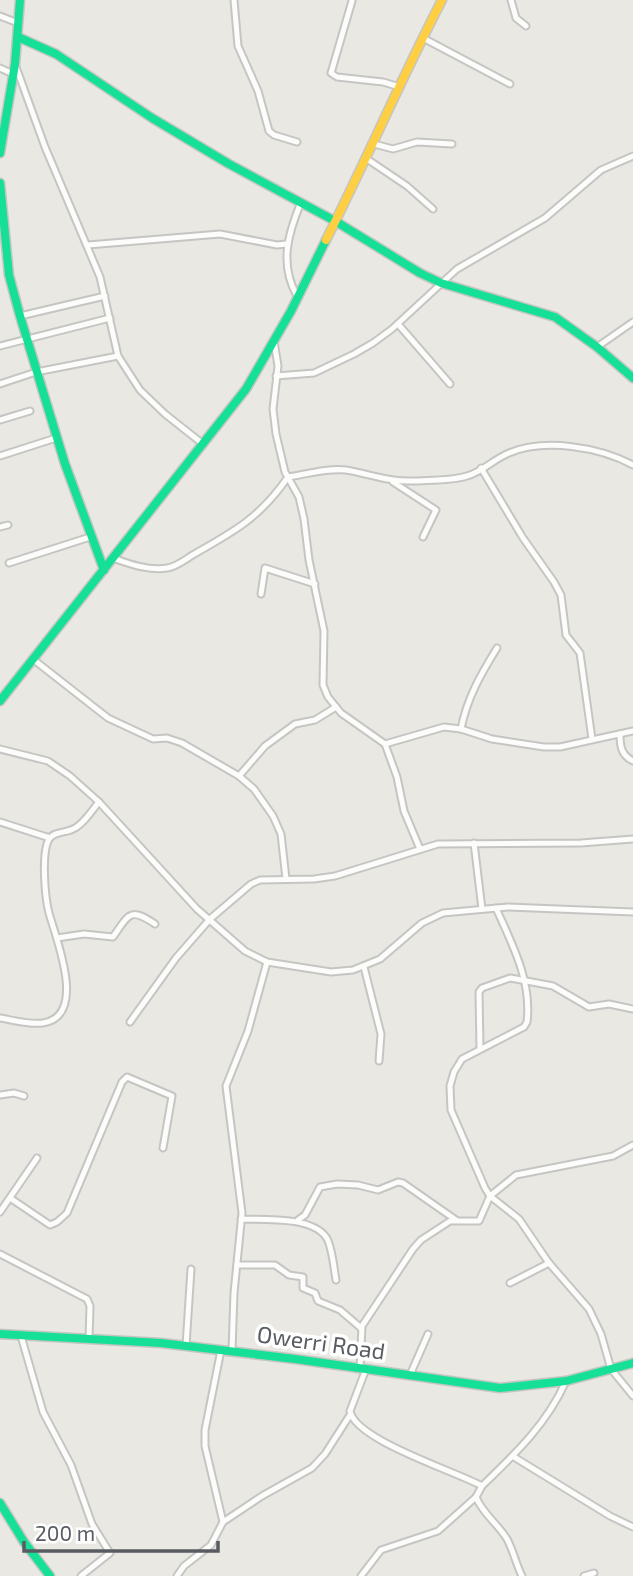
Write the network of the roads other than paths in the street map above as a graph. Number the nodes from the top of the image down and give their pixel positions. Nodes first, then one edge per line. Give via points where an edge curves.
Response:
1 (20, 0) edge
2 (234, 0) edge
3 (442, 0) edge
4 (510, 0) edge
5 (352, 1) edge
6 (0, 16) edge
7 (18, 23) junction
8 (526, 26) dead end
9 (18, 37) junction
10 (423, 38) junction
11 (15, 64) junction
12 (0, 68) edge
13 (13, 74) junction
14 (510, 84) dead end
15 (400, 88) junction
16 (297, 142) dead end
17 (374, 144) junction
18 (452, 144) dead end
19 (0, 153) edge
20 (633, 156) edge
21 (367, 159) junction
22 (0, 183) edge
23 (301, 202) junction
24 (433, 209) dead end
25 (335, 221) junction
26 (286, 244) junction
27 (88, 245) junction
28 (5, 275) edge
29 (441, 283) junction
30 (105, 296) junction
31 (297, 296) junction
32 (20, 316) junction
33 (110, 318) junction
34 (633, 322) edge
35 (398, 324) junction
36 (26, 340) junction
37 (274, 341) junction
38 (0, 346) edge
39 (597, 347) junction
40 (118, 356) junction
41 (36, 372) junction
42 (276, 376) junction
43 (633, 378) edge
44 (0, 384) edge
45 (450, 384) dead end
46 (30, 411) dead end
47 (0, 420) edge
48 (57, 438) junction
49 (204, 444) junction
50 (0, 456) edge
51 (633, 465) edge
52 (481, 468) junction
53 (288, 477) junction
54 (391, 481) junction
55 (8, 525) dead end
56 (0, 527) edge
57 (90, 537) junction
58 (423, 537) dead end
59 (113, 558) junction
60 (9, 563) dead end
61 (104, 570) junction
62 (315, 584) junction
63 (261, 594) dead end
64 (497, 648) dead end
65 (34, 660) junction
66 (0, 701) edge
67 (336, 707) junction
68 (461, 729) junction
69 (633, 731) edge
70 (620, 734) junction
71 (592, 739) junction
72 (385, 744) junction
73 (0, 749) edge
74 (633, 761) edge
75 (239, 776) junction
76 (99, 802) junction
77 (0, 822) edge
78 (50, 838) junction
79 (633, 839) edge
80 (474, 843) junction
81 (420, 849) junction
82 (286, 879) junction
83 (496, 908) junction
84 (482, 909) junction
85 (633, 912) edge
86 (210, 919) junction
87 (155, 924) dead end
88 (57, 938) junction
89 (267, 962) junction
90 (364, 967) junction
91 (525, 980) junction
92 (633, 1009) edge
93 (0, 1018) edge
94 (130, 1022) dead end
95 (480, 1049) junction
96 (379, 1061) dead end
97 (0, 1095) edge
98 (24, 1096) dead end
99 (633, 1145) edge
100 (163, 1148) dead end
101 (37, 1158) dead end
102 (490, 1196) junction
103 (10, 1198) junction
104 (0, 1212) edge
105 (241, 1219) junction
106 (298, 1220) junction
107 (457, 1221) junction
108 (0, 1254) edge
109 (549, 1263) junction
110 (237, 1265) junction
111 (191, 1269) dead end
112 (337, 1280) dead end
113 (510, 1283) dead end
114 (361, 1328) junction
115 (0, 1334) edge
116 (428, 1334) dead end
117 (21, 1336) junction
118 (89, 1339) junction
119 (186, 1346) junction
120 (221, 1350) junction
121 (232, 1351) junction
122 (633, 1363) edge
123 (363, 1368) junction
124 (611, 1369) junction
125 (410, 1375) junction
126 (566, 1381) junction
127 (633, 1396) edge
128 (351, 1415) junction
129 (514, 1457) junction
130 (482, 1486) junction
131 (476, 1497) junction
132 (0, 1503) edge
133 (223, 1522) junction
134 (632, 1524) edge
135 (594, 1573) dead end
136 (50, 1576) edge
137 (81, 1576) edge
138 (177, 1576) edge
139 (361, 1576) edge
140 (522, 1576) edge
141 (584, 1576) edge

1 - 7 main road
2 - 16 street via 238,46 269,131
3 - 10 main road
4 - 8 street via 516,18
5 - 15 street via 331,73
6 - 7 street
7 - 9 main road
9 - 11 main road
9 - 23 main road via 56,54 152,118
10 - 14 street
10 - 15 main road
11 - 13 main road
11 - 27 street
12 - 13 street
13 - 19 main road
15 - 17 main road
17 - 18 street via 393,149 417,142
17 - 21 main road
20 - 29 street via 601,170 545,218
21 - 24 street
21 - 25 main road
22 - 28 main road
23 - 25 main road
23 - 26 street
25 - 29 main road
25 - 31 main road
26 - 27 street via 220,234
26 - 31 street via 291,285
27 - 30 street
28 - 32 main road
29 - 35 street
29 - 39 main road via 555,317
30 - 32 street
30 - 33 street
31 - 37 main road
32 - 36 main road
33 - 36 street
33 - 40 street
34 - 39 street
35 - 42 street via 354,355 324,369
35 - 45 street
36 - 38 street
36 - 41 main road
37 - 42 street
37 - 49 main road via 239,399
39 - 43 main road
40 - 41 street
40 - 49 street via 140,390
41 - 44 street
41 - 48 main road
42 - 53 street via 273,409
46 - 47 street
48 - 50 street
48 - 57 main road
49 - 59 main road
51 - 52 street via 586,449 545,446 512,452
52 - 54 street via 456,478
52 - 71 street via 561,595 566,635 580,653
53 - 54 street via 331,469
53 - 59 street via 258,514 173,566 132,565
53 - 62 street via 301,505
54 - 58 street via 436,510
55 - 56 street
57 - 60 street
57 - 61 main road
59 - 61 main road
61 - 65 main road
62 - 63 street via 265,568
62 - 67 street via 324,631 323,685
64 - 68 street via 477,681
65 - 66 main road
65 - 75 street via 108,718 153,739 183,743
67 - 72 street
67 - 75 street via 315,720 295,724 265,746
68 - 71 street via 544,747
68 - 72 street via 438,727
69 - 70 street
70 - 71 street
70 - 74 street via 622,751
72 - 81 street
73 - 76 street via 48,761
75 - 82 street via 273,816 281,834
76 - 78 street via 75,829
76 - 86 street via 181,894
77 - 78 street
78 - 88 street via 45,876 48,910
79 - 80 street
80 - 81 street
80 - 84 street
81 - 82 street via 335,876
82 - 86 street via 251,884
83 - 84 street
83 - 85 street
83 - 91 street
84 - 90 street via 443,913 422,923
86 - 89 street via 245,951
86 - 94 street
87 - 88 street via 134,913 113,937 84,934
88 - 93 street via 67,998 56,1017 44,1023
89 - 90 street via 331,972
89 - 105 street via 248,1031 226,1086
90 - 96 street via 381,1034
91 - 92 street via 553,986 584,1006 609,1004
91 - 95 street via 528,1015 524,1027
91 - 95 street via 510,978 479,992
95 - 102 street via 457,1064 449,1098 459,1133
97 - 98 street
99 - 102 street via 613,1156 516,1175
100 - 103 street via 172,1096 128,1077 67,1213 50,1225
101 - 103 street
102 - 107 street via 479,1221
102 - 109 street via 519,1219
103 - 104 street
105 - 106 street
105 - 110 street
106 - 107 street via 320,1187 358,1185 378,1190 398,1182
106 - 112 street via 326,1236
107 - 114 street via 421,1240
108 - 118 street via 87,1299
109 - 113 street
109 - 124 street via 589,1310
110 - 114 street via 275,1265 289,1275 303,1277 303,1288
110 - 121 street
111 - 119 street
114 - 123 street
115 - 117 main road, Owerri Road
116 - 125 street
117 - 118 main road, Owerri Road
117 - 137 street via 43,1412 71,1465 92,1524 110,1552
118 - 119 main road, Owerri Road
119 - 120 main road, Owerri Road
120 - 121 main road, Owerri Road
120 - 133 street via 205,1446
121 - 123 main road, Owerri Road
122 - 124 main road, Owerri Road
123 - 125 main road, Owerri Road
123 - 128 street
124 - 126 main road, Owerri Road
124 - 127 street
125 - 126 main road, Owerri Road via 500,1388
126 - 129 street via 552,1409
128 - 130 street via 365,1431 386,1443
128 - 133 street via 312,1468
129 - 130 street
129 - 134 street via 610,1516
130 - 131 street
131 - 139 street via 438,1531 381,1550
131 - 140 street via 508,1540
132 - 136 main road
133 - 138 street via 211,1545
135 - 141 street

